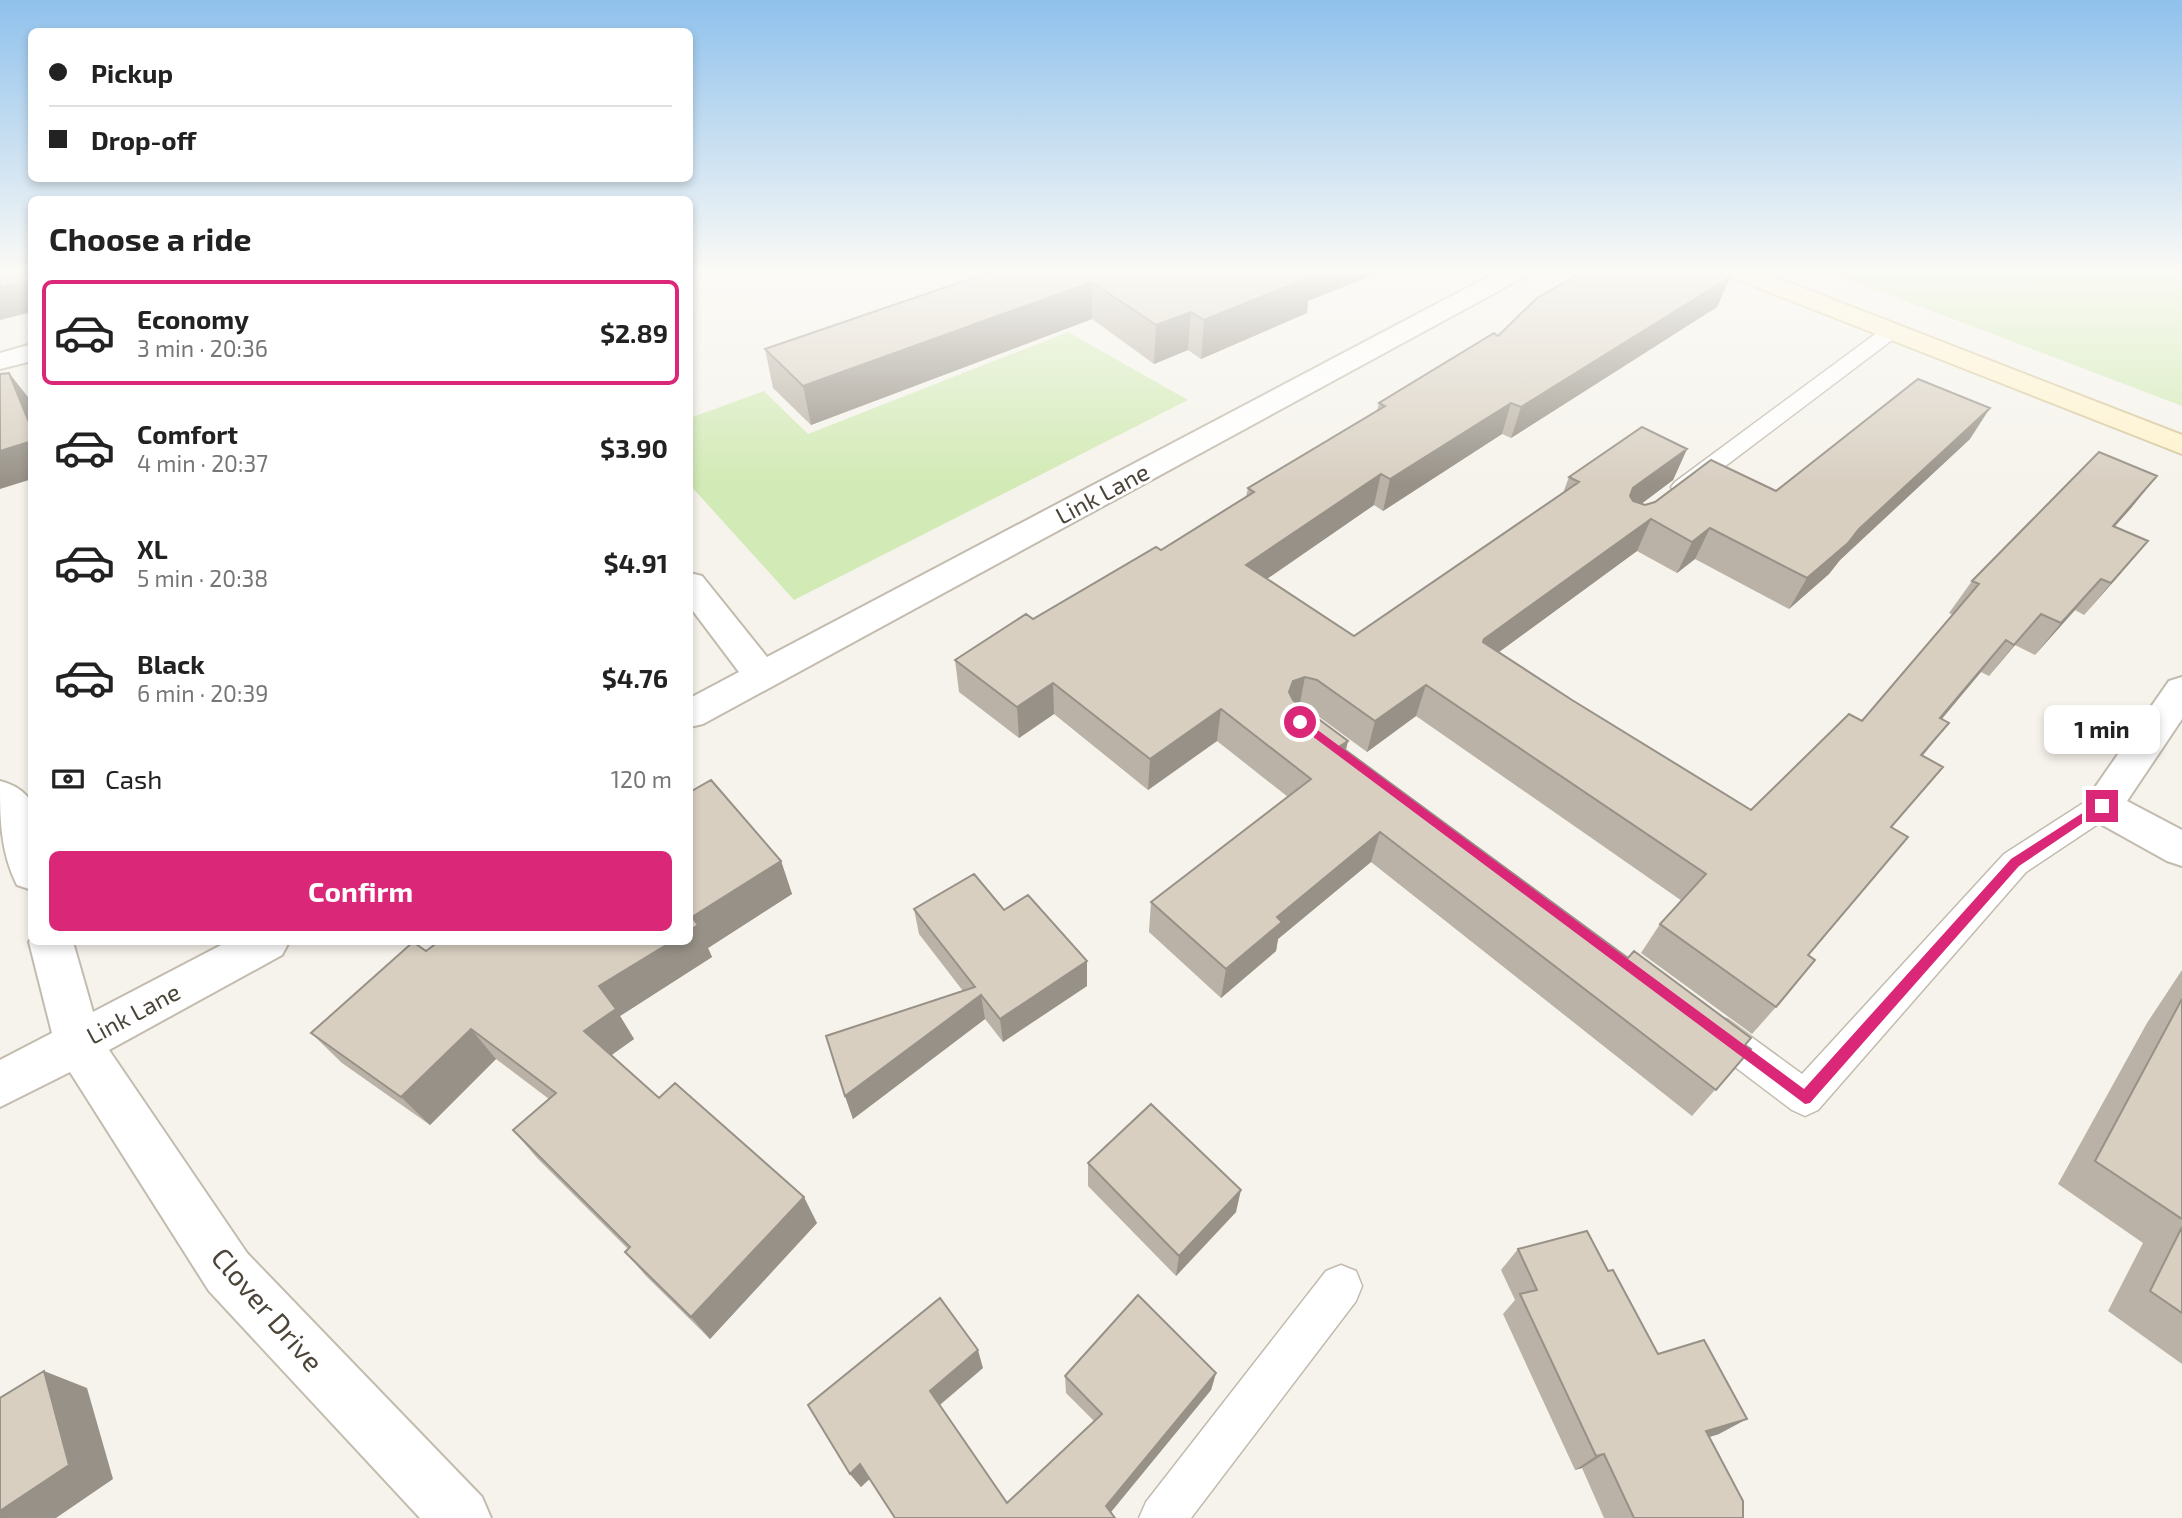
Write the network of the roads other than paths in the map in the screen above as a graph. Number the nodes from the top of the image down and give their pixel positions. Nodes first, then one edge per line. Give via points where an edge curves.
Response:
1 (1382, 343) edge
2 (1876, 343) edge
3 (1925, 343) edge
4 (28, 353) edge
5 (0, 361) edge
6 (2182, 445) edge
7 (1664, 501) edge
8 (693, 588) edge
9 (761, 675) junction
10 (2182, 690) edge
11 (693, 712) edge
12 (0, 796) edge
13 (2102, 806) junction
14 (2182, 849) edge
15 (28, 859) edge
16 (52, 945) edge
17 (261, 945) edge
18 (1693, 1014) edge
19 (78, 1043) junction
20 (0, 1085) edge
21 (1340, 1286) dead end
22 (461, 1518) edge
23 (1162, 1518) edge

1 - 9 street, Link Lane
2 - 7 lane
3 - 6 street
4 - 5 street
8 - 9 street
9 - 11 street, Link Lane
10 - 13 street
12 - 15 street via 13,806
13 - 14 street
13 - 18 lane via 2015,863 1805,1098
16 - 19 street, Clover Drive
17 - 19 street, Link Lane
19 - 20 street, Link Lane
19 - 22 street, Clover Drive via 229,1272
21 - 23 lane

